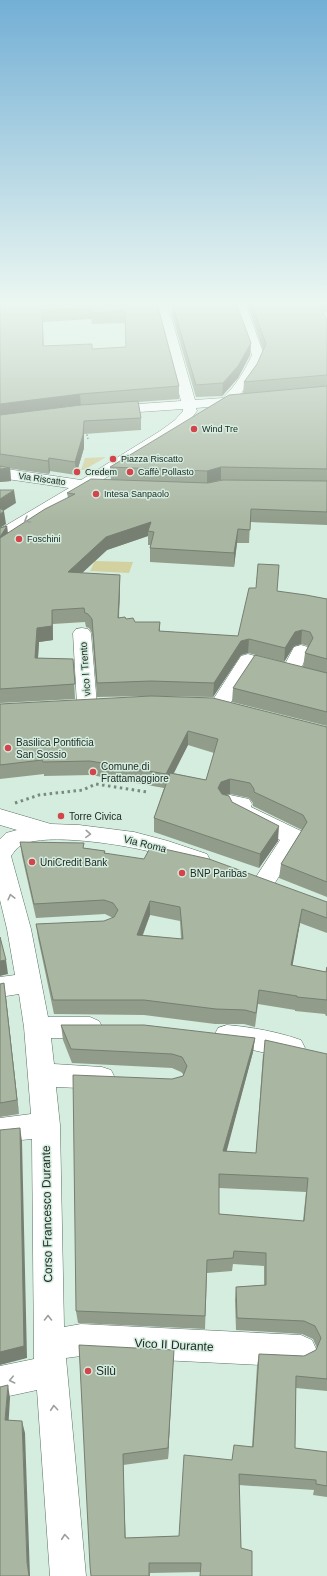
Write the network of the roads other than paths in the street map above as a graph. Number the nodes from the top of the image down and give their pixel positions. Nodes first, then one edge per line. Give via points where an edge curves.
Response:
1 (179, 377) edge
2 (248, 377) edge
3 (257, 399) edge
4 (226, 402) junction
5 (189, 404) junction
6 (143, 408) junction
7 (81, 412) edge
8 (169, 430) junction
9 (0, 473) edge
10 (84, 485) junction
11 (110, 486) edge
12 (0, 536) edge
13 (82, 633) dead end
14 (301, 651) dead end
15 (290, 671) junction
16 (327, 681) edge
17 (87, 705) edge
18 (240, 712) edge
19 (230, 802) edge
20 (5, 812) edge
21 (49, 832) junction
22 (0, 855) edge
23 (215, 866) edge
24 (284, 891) edge
25 (29, 983) junction
26 (0, 987) edge
27 (37, 1027) junction
28 (113, 1028) edge
29 (208, 1034) edge
30 (311, 1052) edge
31 (41, 1075) junction
32 (126, 1079) edge
33 (46, 1125) junction
34 (0, 1130) edge
35 (300, 1351) dead end
36 (50, 1358) junction
37 (0, 1382) edge
38 (68, 1576) edge

1 - 5 street
2 - 4 street via 240,389
3 - 4 street
4 - 5 street
5 - 6 street
5 - 8 street via 190,411 186,418
6 - 7 street
6 - 8 street via 158,412
8 - 10 street
9 - 10 street, Via Riscatto
10 - 11 street, Via Riscatto
10 -> 12 street
13 - 17 street, vico I Trento
14 - 15 street
15 - 16 street
15 - 18 street via 248,660 212,705
19 - 24 street via 241,804 240,810 293,837 254,879
20 - 21 street, Via Roma
21 - 22 street, Via Roma via 26,834 14,839
21 -> 23 street, Via Roma via 100,834 148,843
25 -> 22 street, Corso Francesco Durante via 30,928
25 - 26 street
25 - 27 street, Corso Francesco Durante
27 - 28 street
27 - 31 street, Corso Francesco Durante
29 - 30 street via 244,1037
31 - 32 street
31 - 33 street, Corso Francesco Durante
33 - 34 street
36 -> 33 street, Corso Francesco Durante
35 - 36 street, Vico II Durante via 81,1340
36 -> 37 street, Vico II Durante
38 -> 36 street, Corso Francesco Durante

